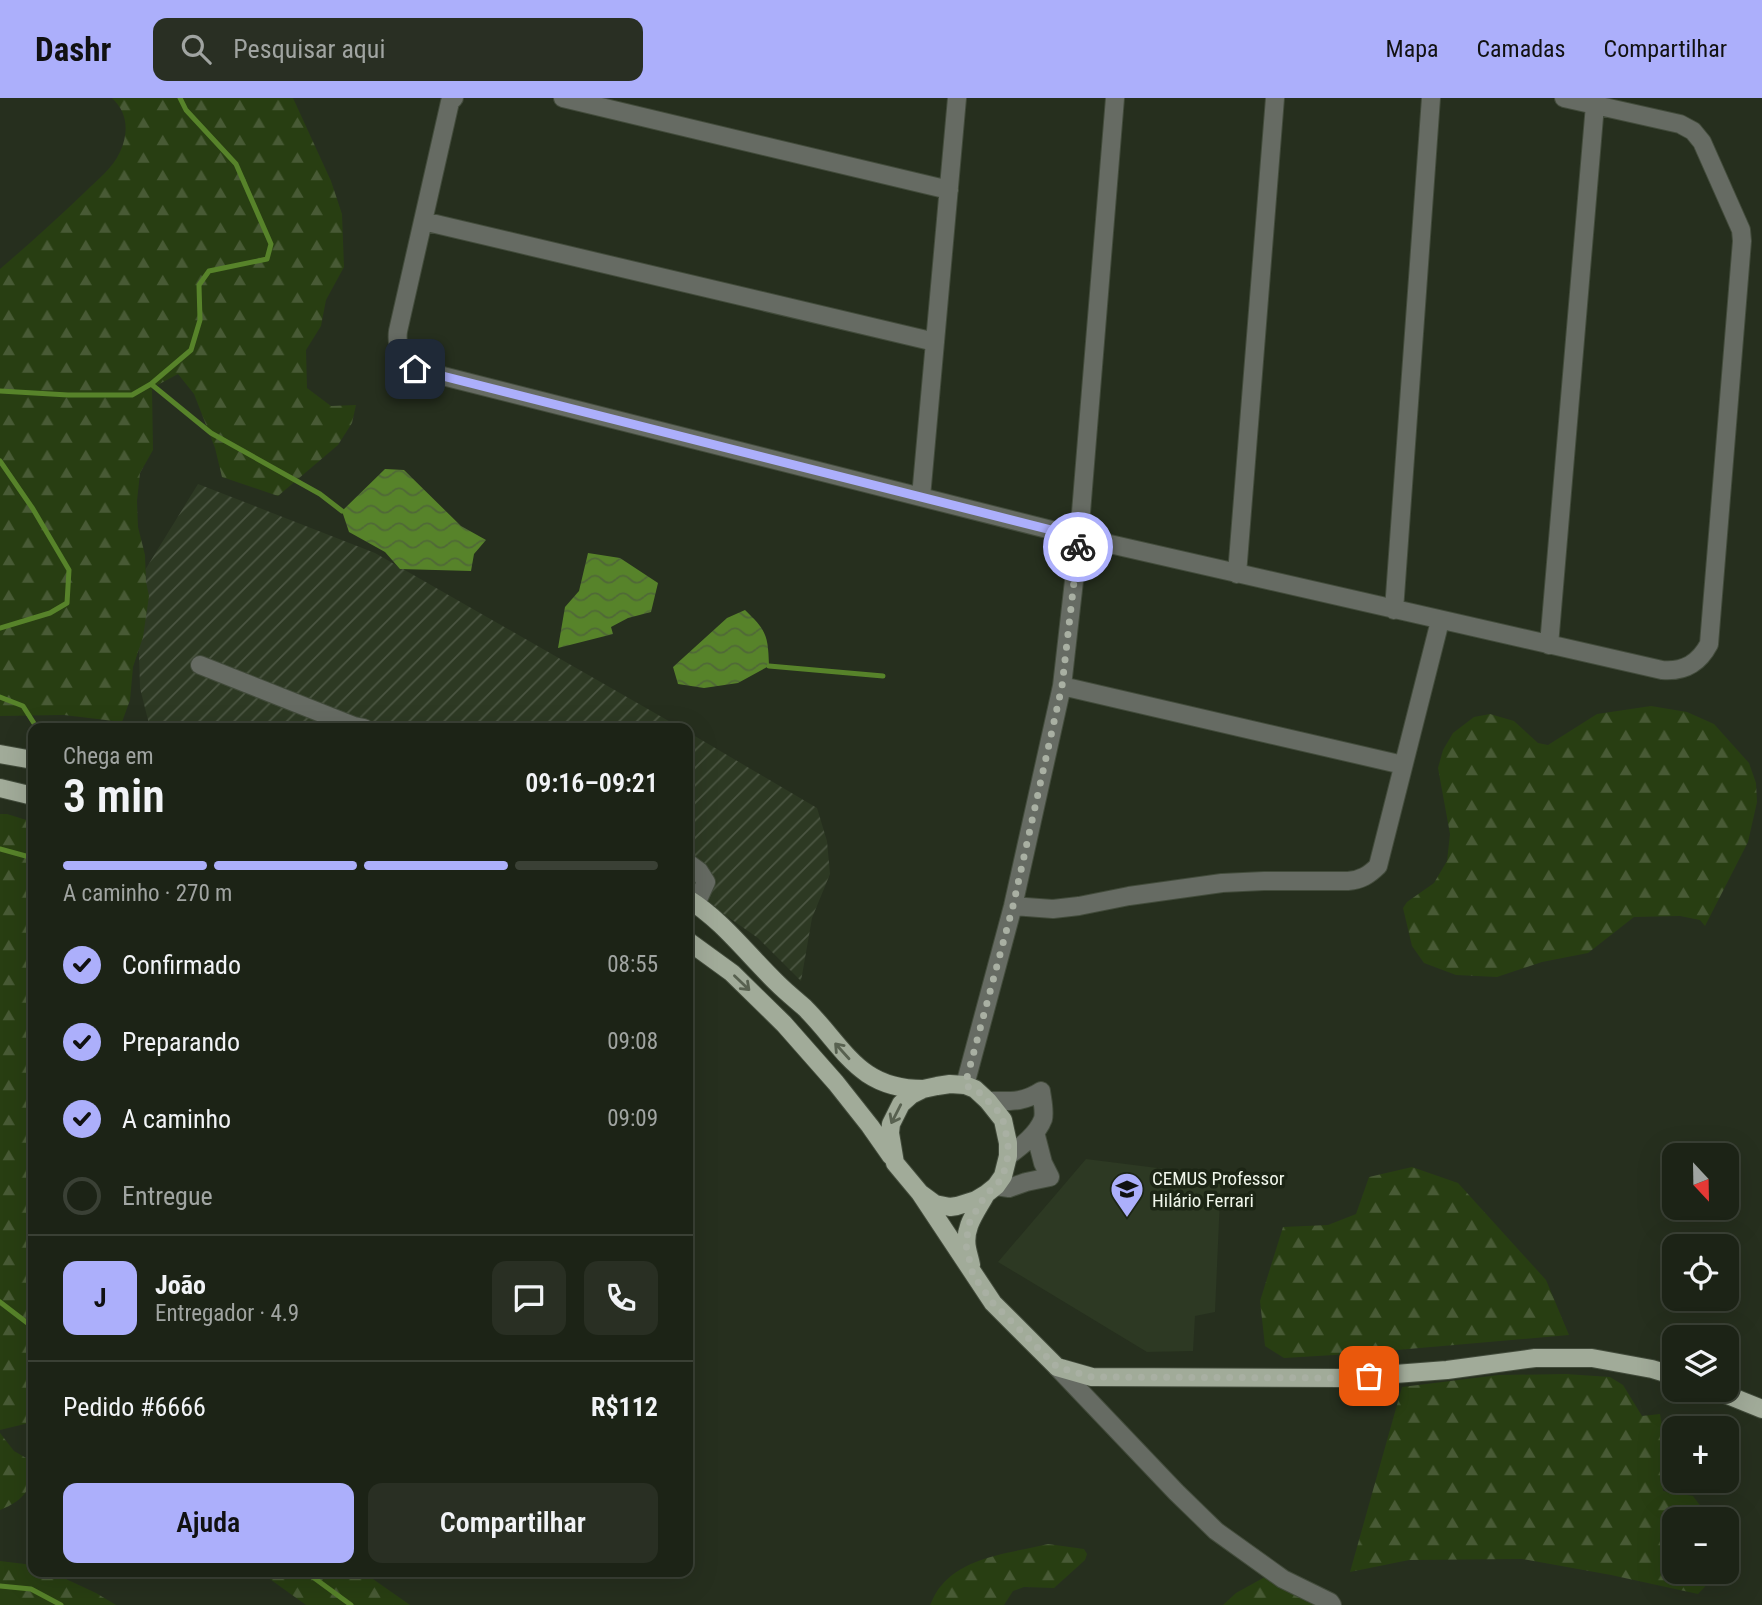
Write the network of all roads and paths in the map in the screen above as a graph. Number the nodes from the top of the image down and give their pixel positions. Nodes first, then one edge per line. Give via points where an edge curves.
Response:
1 (454, 98) edge
2 (563, 98) edge
3 (957, 98) edge
4 (1115, 98) edge
5 (1275, 98) edge
6 (1431, 98) edge
7 (1564, 98) edge
8 (1595, 105) junction
9 (949, 190) junction
10 (423, 221) junction
11 (935, 342) junction
12 (921, 497) junction
13 (1079, 537) junction
14 (1237, 574) junction
15 (1394, 610) junction
16 (1440, 621) junction
17 (1549, 645) junction
18 (200, 665) dead end
19 (1062, 686) junction
20 (346, 723) edge
21 (0, 754) edge
22 (28, 759) edge
23 (1403, 765) junction
24 (0, 788) edge
25 (28, 795) edge
26 (693, 867) edge
27 (693, 900) edge
28 (693, 902) edge
29 (1013, 906) junction
30 (693, 945) edge
31 (965, 1085) junction
32 (923, 1089) junction
33 (988, 1101) junction
34 (1035, 1132) junction
35 (1008, 1156) junction
36 (895, 1163) junction
37 (991, 1190) junction
38 (920, 1192) junction
39 (973, 1275) junction
40 (1057, 1367) junction
41 (1662, 1372) edge
42 (1739, 1400) edge
43 (1762, 1409) edge
44 (1332, 1605) edge

1 - 10 street
2 - 9 street
3 - 9 street
4 - 13 street
5 - 14 street
6 - 15 street
7 - 8 street
8 - 17 street
8 - 17 street via 1681,124 1693,131 1741,230 1709,644 1699,659 1672,671
9 - 11 street
10 - 11 street
10 - 12 street via 396,340 415,369
11 - 12 street
12 - 13 street
13 - 14 street
13 - 19 street
14 - 15 street
15 - 16 street
16 - 17 street
16 - 23 street
18 - 20 street
19 - 23 street
19 - 29 street
21 - 22 main road
23 - 29 street via 1378,866 1361,879 1222,883 1054,909
24 - 25 main road
26 - 27 street via 706,882
32 -> 28 main road via 894,1087 858,1068 806,1009
29 - 31 street
30 -> 36 main road via 732,973 784,1024 836,1083
31 - 32 main road
31 - 33 main road
32 -> 36 main road via 901,1104 891,1124
33 - 34 street via 1028,1099 1041,1091 1043,1118
33 - 35 main road via 1003,1120
34 - 35 street
34 - 37 street via 1050,1177
35 - 37 main road via 1003,1176
36 - 38 main road
37 - 38 main road via 950,1207 935,1204
37 - 39 main road via 970,1221 966,1245
38 - 39 main road
39 - 40 main road via 993,1303
40 - 41 main road via 1092,1377 1343,1378 1535,1358 1592,1358
40 - 44 street via 1216,1531 1283,1579
42 - 43 main road

